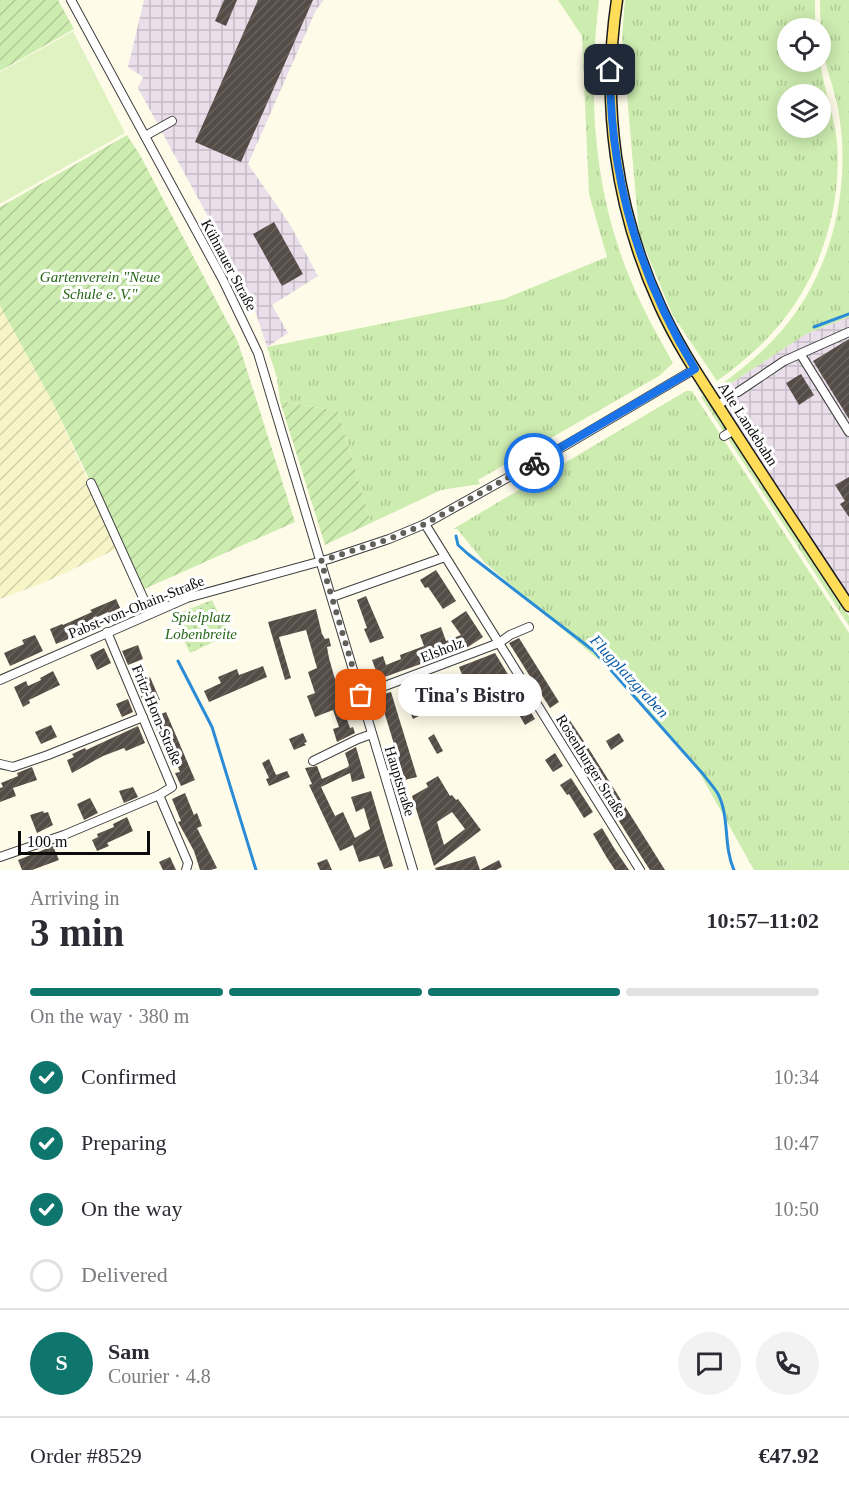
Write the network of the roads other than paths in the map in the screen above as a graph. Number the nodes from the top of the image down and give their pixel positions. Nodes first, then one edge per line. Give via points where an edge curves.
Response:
1 (71, 0) edge
2 (617, 0) edge
3 (172, 122) dead end
4 (145, 136) junction
5 (849, 332) edge
6 (801, 355) junction
7 (695, 369) junction
8 (718, 405) junction
9 (849, 432) edge
10 (91, 483) dead end
11 (425, 524) junction
12 (445, 558) junction
13 (321, 561) junction
14 (332, 597) junction
15 (849, 605) edge
16 (150, 613) junction
17 (529, 627) dead end
18 (106, 632) junction
19 (499, 643) junction
20 (0, 680) edge
21 (361, 695) junction
22 (143, 717) junction
23 (372, 734) junction
24 (312, 761) dead end
25 (0, 764) edge
26 (159, 795) junction
27 (0, 857) edge
28 (186, 870) edge
29 (413, 870) edge
30 (640, 870) edge

1 - 4 street, Kühnauer Straße
2 - 7 main road, Alte Landebahn via 610,87 621,186 652,287
3 - 4 street
4 - 13 street, Kühnauer Straße via 251,336
5 - 6 street
6 - 8 street via 784,361
6 - 9 street
7 - 8 main road, Alte Landebahn
7 - 11 street, Pabst-von-Ohain-Straße
8 - 15 main road, Alte Landebahn via 729,433
10 - 16 street
11 - 12 street, Rosenburger Straße
11 - 13 street, Pabst-von-Ohain-Straße
12 - 14 street
12 - 19 street, Rosenburger Straße
13 - 14 street, Hauptstraße
13 - 16 street, Pabst-von-Ohain-Straße via 208,591
14 - 21 street, Hauptstraße
16 - 18 street, Pabst-von-Ohain-Straße
17 - 19 street, Elsholz
18 - 20 street, Pabst-von-Ohain-Straße
18 - 22 street, Fritz-Horn-Straße
19 - 21 street, Elsholz
19 - 30 street, Rosenburger Straße
21 - 23 street, Hauptstraße
22 - 25 street via 13,767
22 - 26 street, Fritz-Horn-Straße via 172,787
23 - 24 street
23 - 29 street, Hauptstraße
26 - 27 street
26 - 28 street via 188,863

